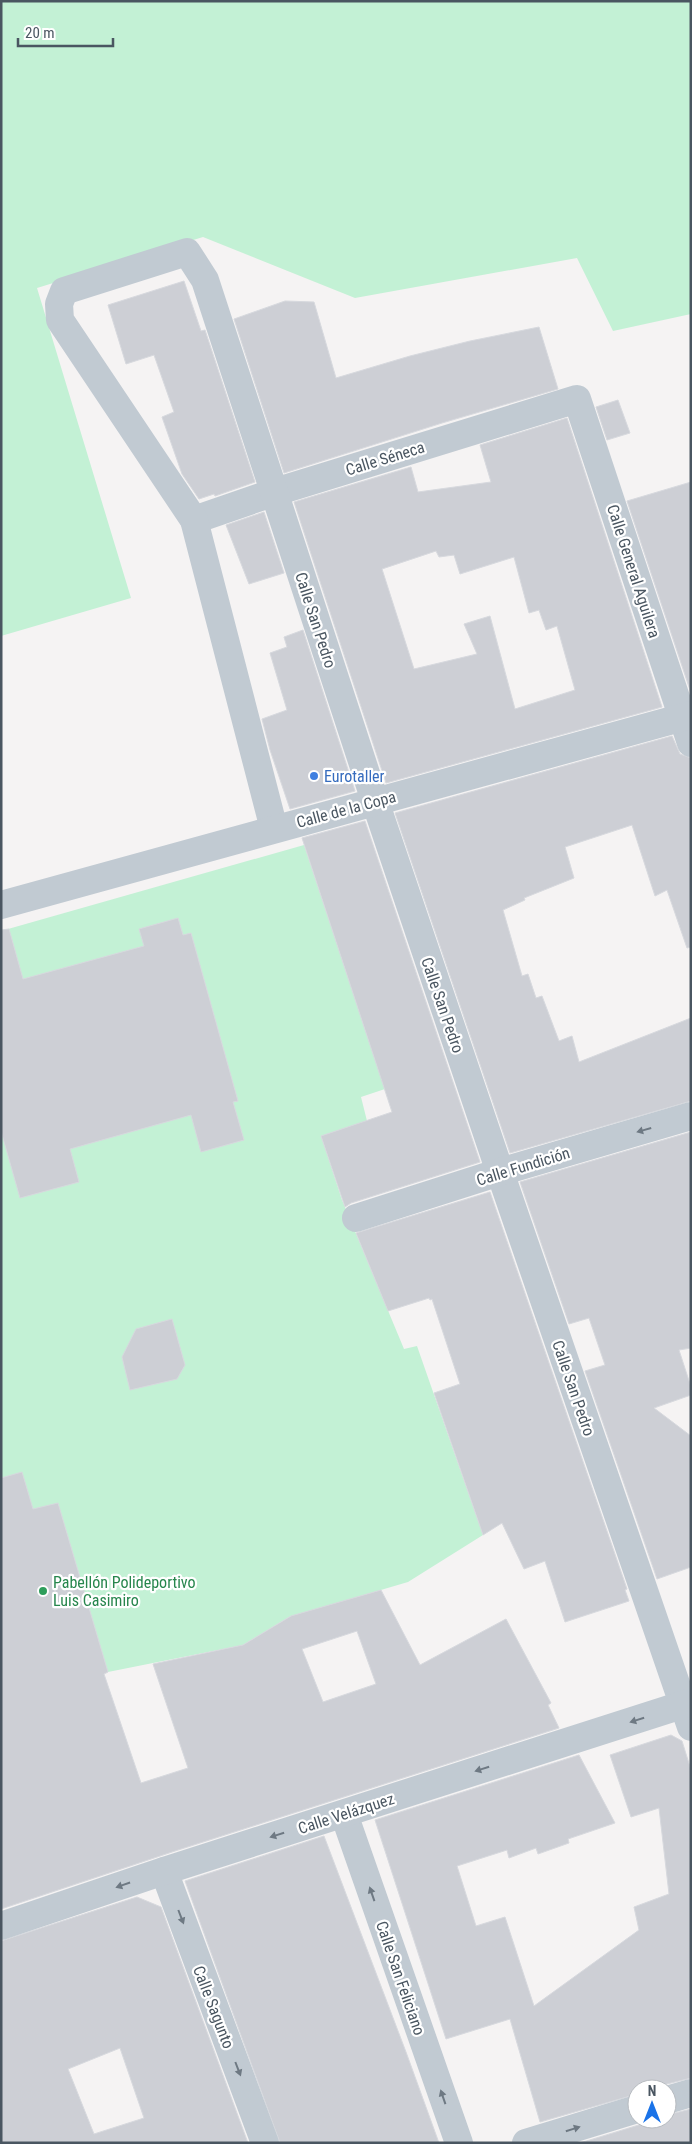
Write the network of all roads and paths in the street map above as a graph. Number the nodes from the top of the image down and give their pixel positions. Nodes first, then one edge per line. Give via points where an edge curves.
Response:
1 (577, 399) joint
2 (275, 492) junction
3 (194, 520) junction
4 (687, 716) edge
5 (691, 743) edge
6 (375, 802) junction
7 (274, 829) junction
8 (1, 905) edge
9 (691, 1116) edge
10 (500, 1172) junction
11 (356, 1218) dead end
12 (688, 1711) edge
13 (344, 1814) junction
14 (164, 1871) junction
15 (1, 1926) edge
16 (691, 2093) edge
17 (677, 2097) edge
18 (627, 2112) edge
19 (265, 2143) edge
20 (459, 2143) edge
21 (526, 2143) edge

1 - 2 street, Calle Séneca
1 - 4 street, Calle General Aguilera
2 - 3 street, Calle Séneca
2 - 3 street, Calle San Pedro via 205,280 187,252 64,291 59,304 60,320
2 - 6 street, Calle San Pedro
3 - 7 street
4 - 5 street, Calle General Aguilera
4 - 6 street, Calle de la Copa
6 - 7 street, Calle de la Copa
6 - 10 street, Calle San Pedro
7 - 8 street, Calle de la Copa
9 -> 10 street, Calle Fundición
10 - 11 street, Calle Fundición
10 - 12 street, Calle San Pedro
12 -> 13 street, Calle Velázquez
13 -> 14 street, Calle Velázquez
20 -> 13 street, Calle San Feliciano
14 -> 15 street, Calle Velázquez
14 -> 19 street, Calle Sagunto
16 - 17 street
21 -> 18 street

